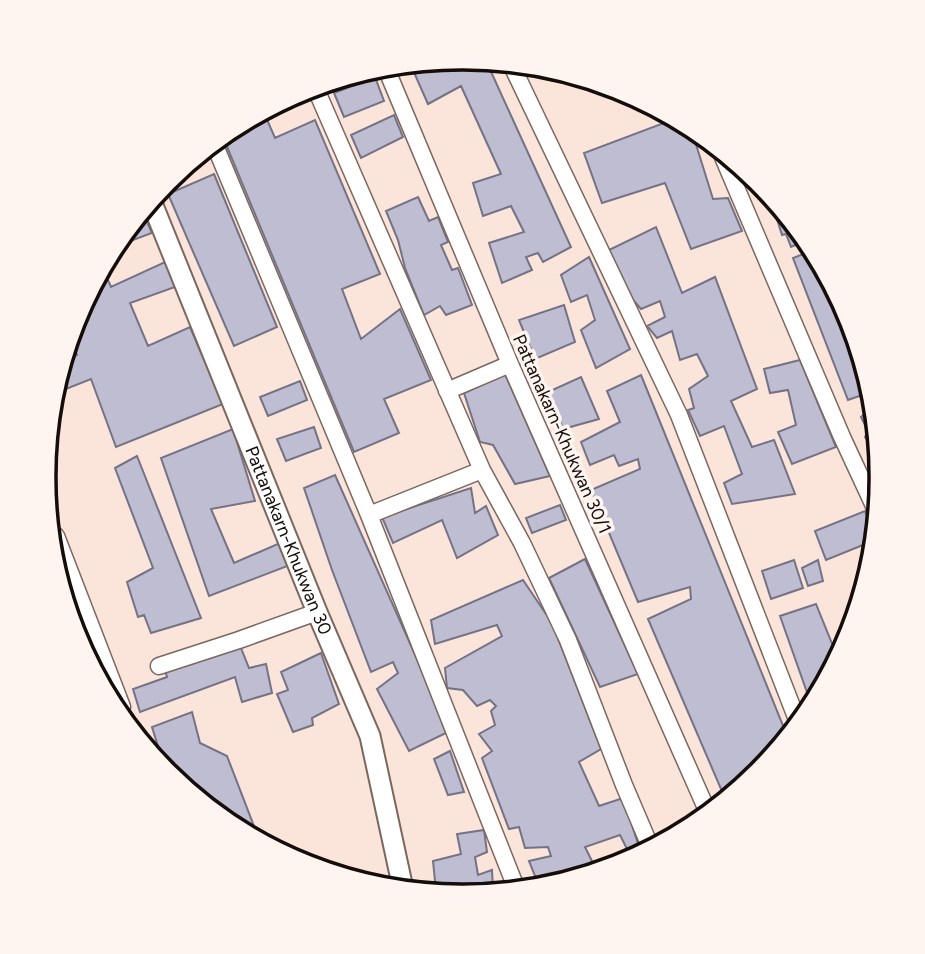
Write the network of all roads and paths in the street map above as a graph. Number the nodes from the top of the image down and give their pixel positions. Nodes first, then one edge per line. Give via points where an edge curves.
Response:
1 (516, 74) edge
2 (390, 77) edge
3 (319, 97) edge
4 (218, 153) edge
5 (728, 169) edge
6 (155, 211) edge
7 (510, 364) junction
8 (447, 391) junction
9 (482, 470) junction
10 (868, 494) edge
11 (369, 515) junction
12 (64, 557) edge
13 (317, 612) junction
14 (159, 666) dead end
15 (115, 687) edge
16 (794, 712) edge
17 (704, 803) edge
18 (647, 839) edge
19 (401, 879) edge
20 (513, 880) edge

1 - 16 street via 679,415
2 - 7 street, Pattanakarn-Khukwan 30/1
3 - 8 street
4 - 11 street
5 - 10 street
6 - 13 street, Pattanakarn-Khukwan 30
7 - 8 street
7 - 17 street, Pattanakarn-Khukwan 30/1
8 - 9 street
9 - 11 street
9 - 18 street via 568,640
11 - 20 street
12 - 15 street
13 - 14 street
13 - 19 street, Pattanakarn-Khukwan 30 via 370,736

